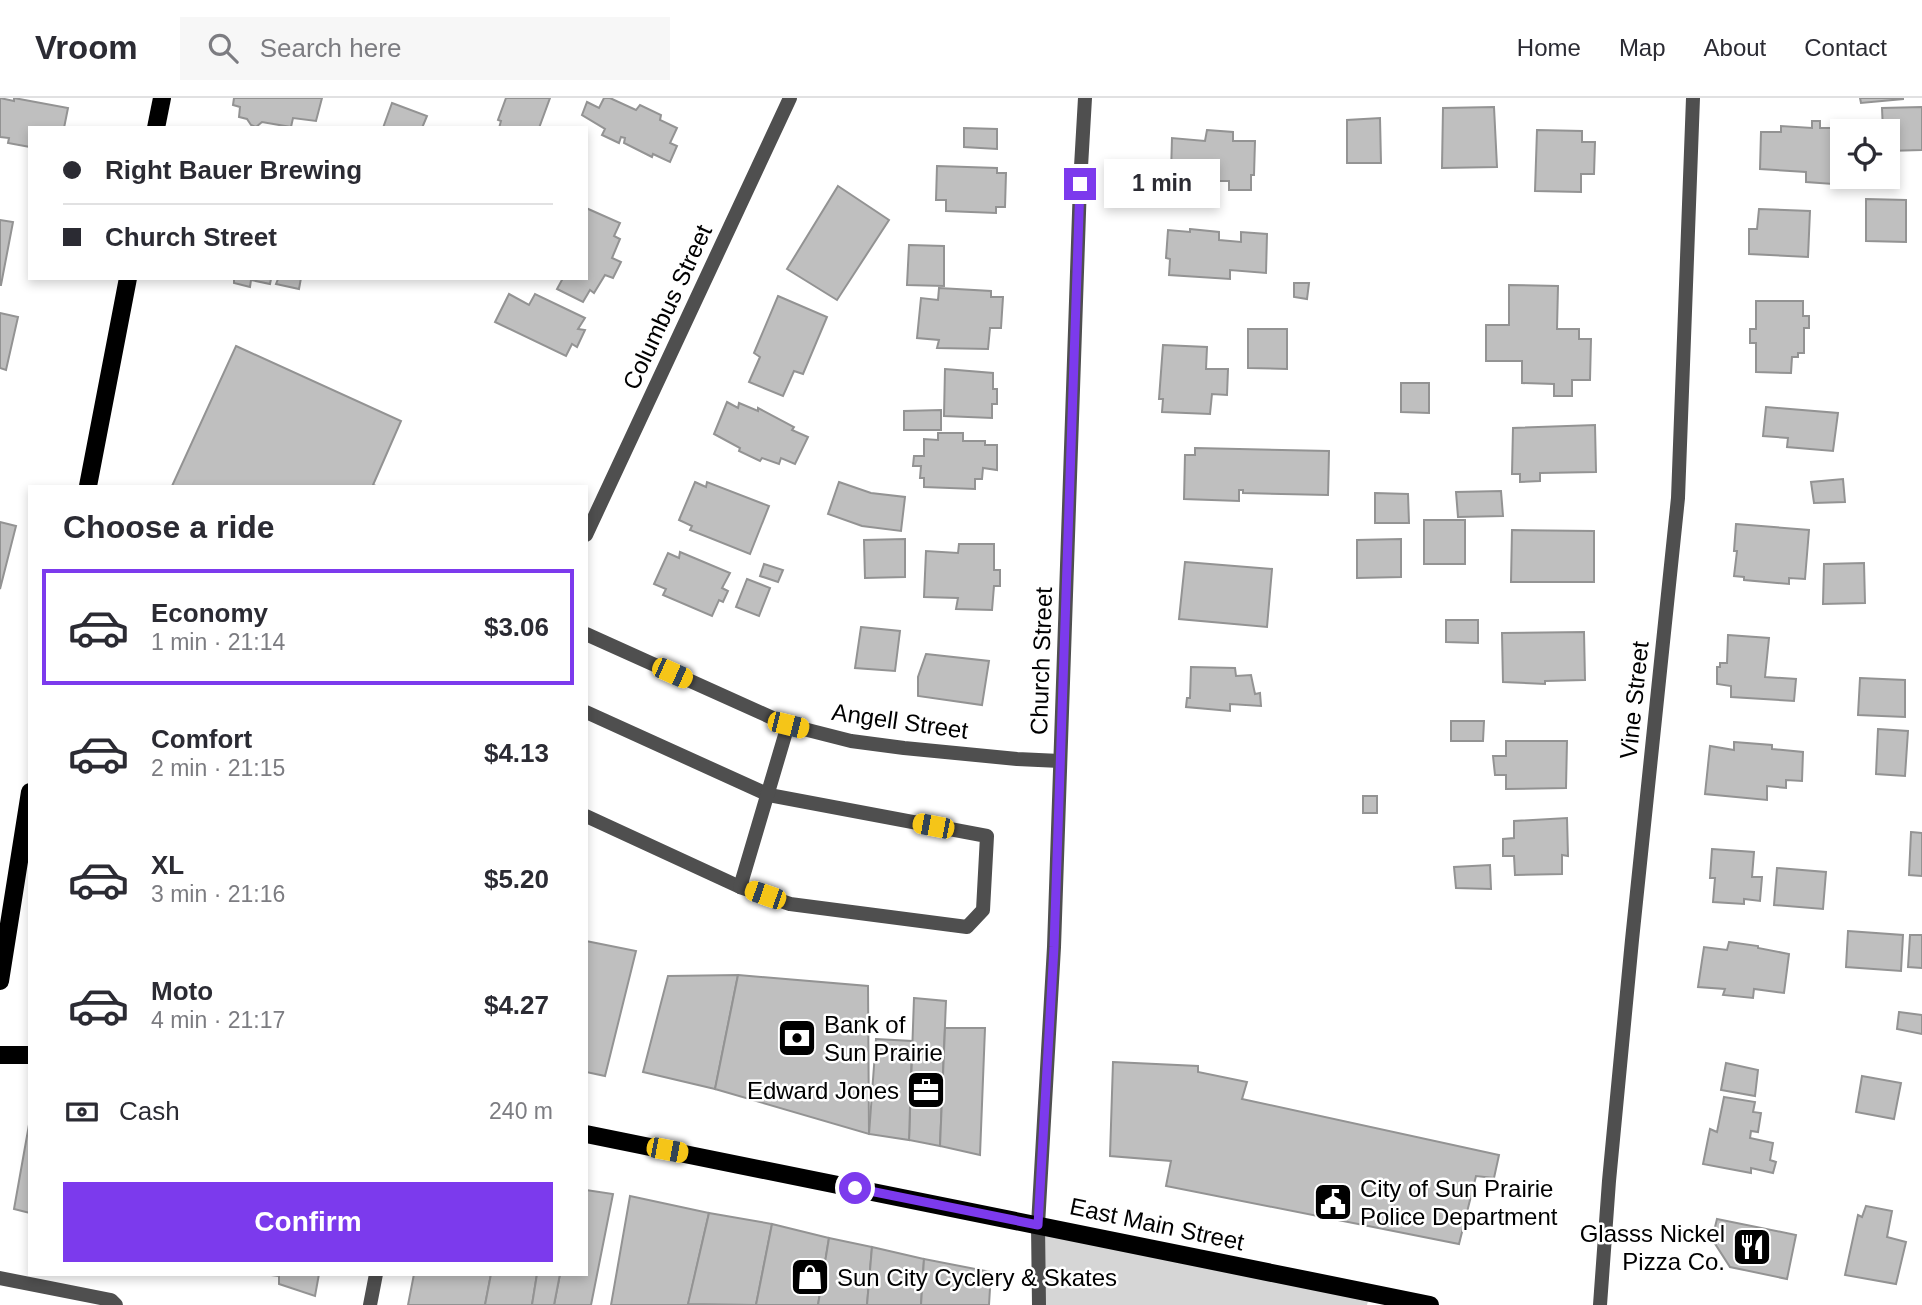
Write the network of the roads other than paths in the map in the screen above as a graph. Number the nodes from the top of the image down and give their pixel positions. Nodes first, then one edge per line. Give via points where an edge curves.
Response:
1 (162, 98) edge
2 (790, 98) edge
3 (1085, 98) edge
4 (1693, 98) edge
5 (156, 126) edge
6 (128, 280) edge
7 (88, 485) edge
8 (588, 531) edge
9 (588, 635) edge
10 (588, 713) edge
11 (788, 725) junction
12 (1060, 761) junction
13 (769, 795) junction
14 (28, 805) edge
15 (588, 817) edge
16 (740, 887) junction
17 (0, 981) edge
18 (0, 1055) edge
19 (28, 1055) edge
20 (588, 1134) edge
21 (1038, 1225) junction
22 (376, 1276) edge
23 (0, 1278) edge
24 (1369, 1299) edge
25 (116, 1305) edge
26 (370, 1305) edge
27 (1039, 1305) edge
28 (1430, 1305) edge
29 (1600, 1305) edge

1 - 5 main road
2 - 8 street, Columbus Street
3 - 12 street, Church Street
4 - 29 street, Vine Street via 1678,498 1630,952
6 - 7 main road
9 - 11 street, Angell Street
10 - 13 street
11 - 12 street, Angell Street via 851,741
11 - 13 street
12 - 21 street, Church Street
13 - 16 street
13 - 16 street via 987,836 983,910 967,927 790,904
14 - 17 main road
15 - 16 street
18 - 19 main road
20 - 21 main road, East Main Street
21 - 24 main road, East Main Street
21 - 27 street, Church Street
22 - 26 street
23 - 25 street via 111,1300
24 - 28 main road, East Main Street

